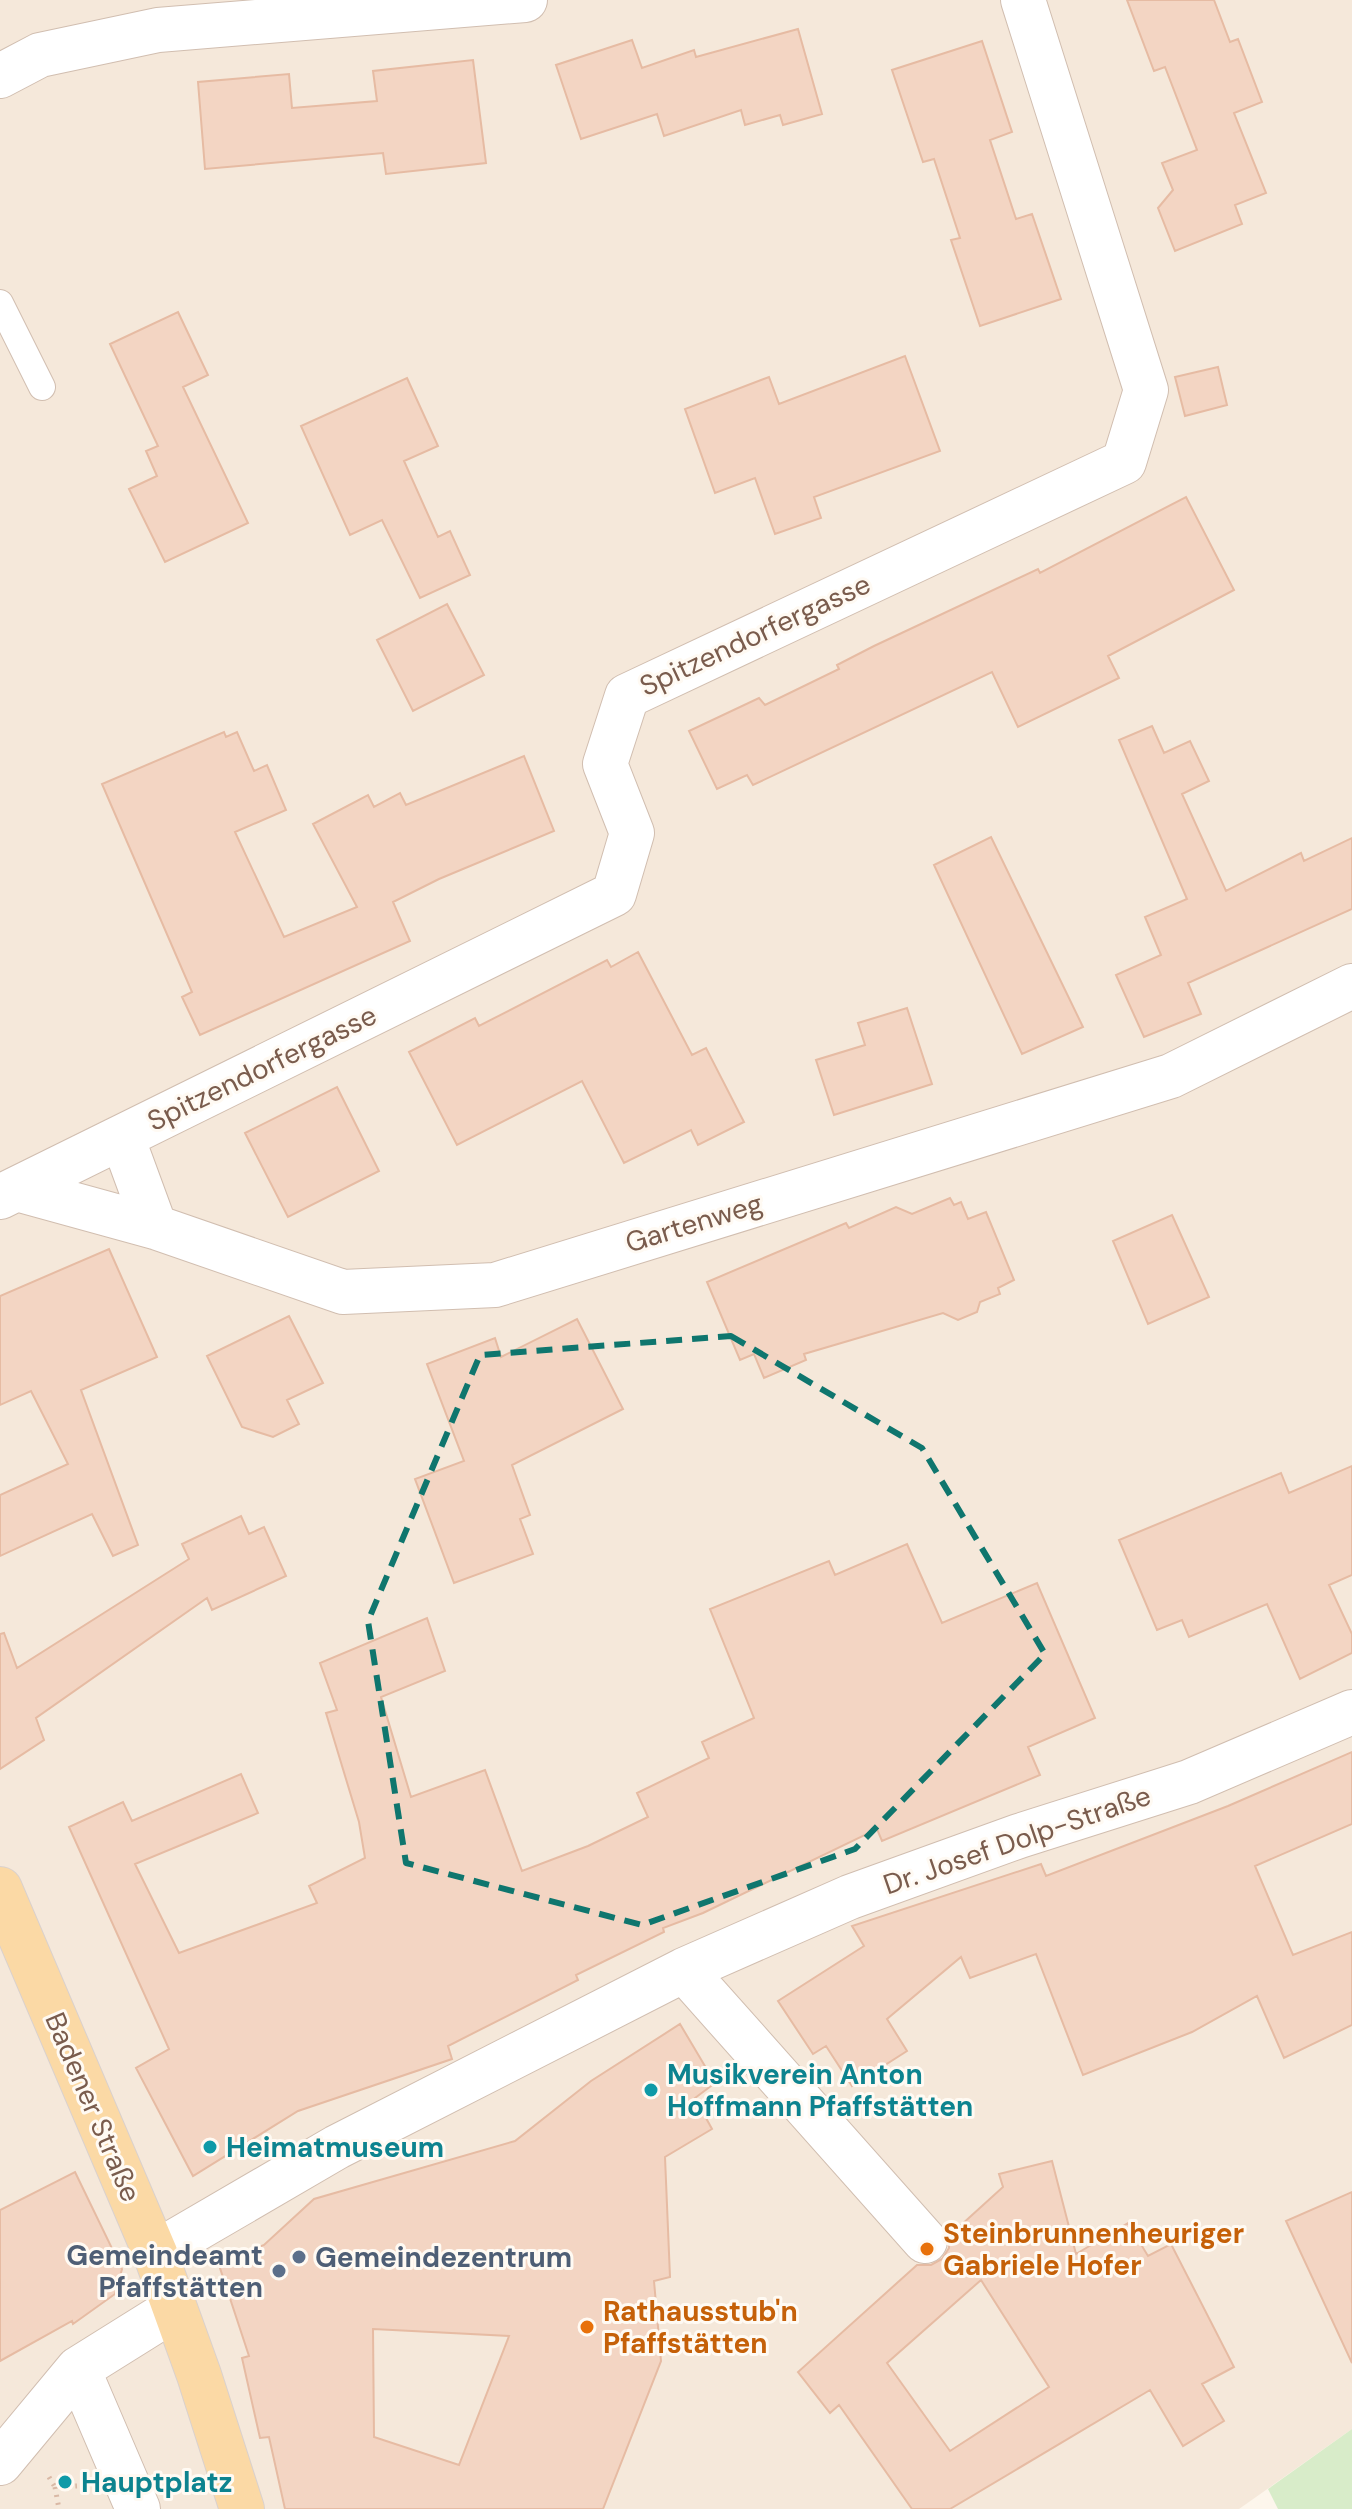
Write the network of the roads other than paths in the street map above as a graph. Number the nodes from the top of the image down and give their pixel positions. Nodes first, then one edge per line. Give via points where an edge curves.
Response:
1 (525, 0) edge
2 (1023, 0) edge
3 (449, 3) edge
4 (0, 76) edge
5 (0, 303) edge
6 (42, 387) dead end
7 (1352, 986) edge
8 (122, 1137) junction
9 (9, 1193) edge
10 (155, 1227) junction
11 (1352, 1712) edge
12 (0, 1889) edge
13 (684, 1970) junction
14 (925, 2241) dead end
15 (155, 2253) junction
16 (174, 2309) junction
17 (78, 2369) junction
18 (0, 2463) edge
19 (138, 2509) edge
20 (242, 2509) edge

1 - 3 street
2 - 8 street, Spitzendorfergasse via 1146,390 1124,462 627,696 605,764 632,833 614,894
3 - 4 street via 158,30 40,55
5 - 6 lane
7 - 10 street, Gartenweg via 1171,1076 495,1285 343,1292
8 - 9 street, Spitzendorfergasse
8 - 10 street
9 - 10 street, Gartenweg
11 - 13 street, Dr. Josef Dolp-Straße via 1189,1782 850,1897
12 - 15 main road, Badener Straße
13 - 14 street
13 - 15 street, Dr. Josef Dolp-Straße via 337,2147
15 - 16 main road, Badener Straße
16 - 17 street
16 - 20 main road, Badener Straße
17 - 18 street
17 - 19 street

